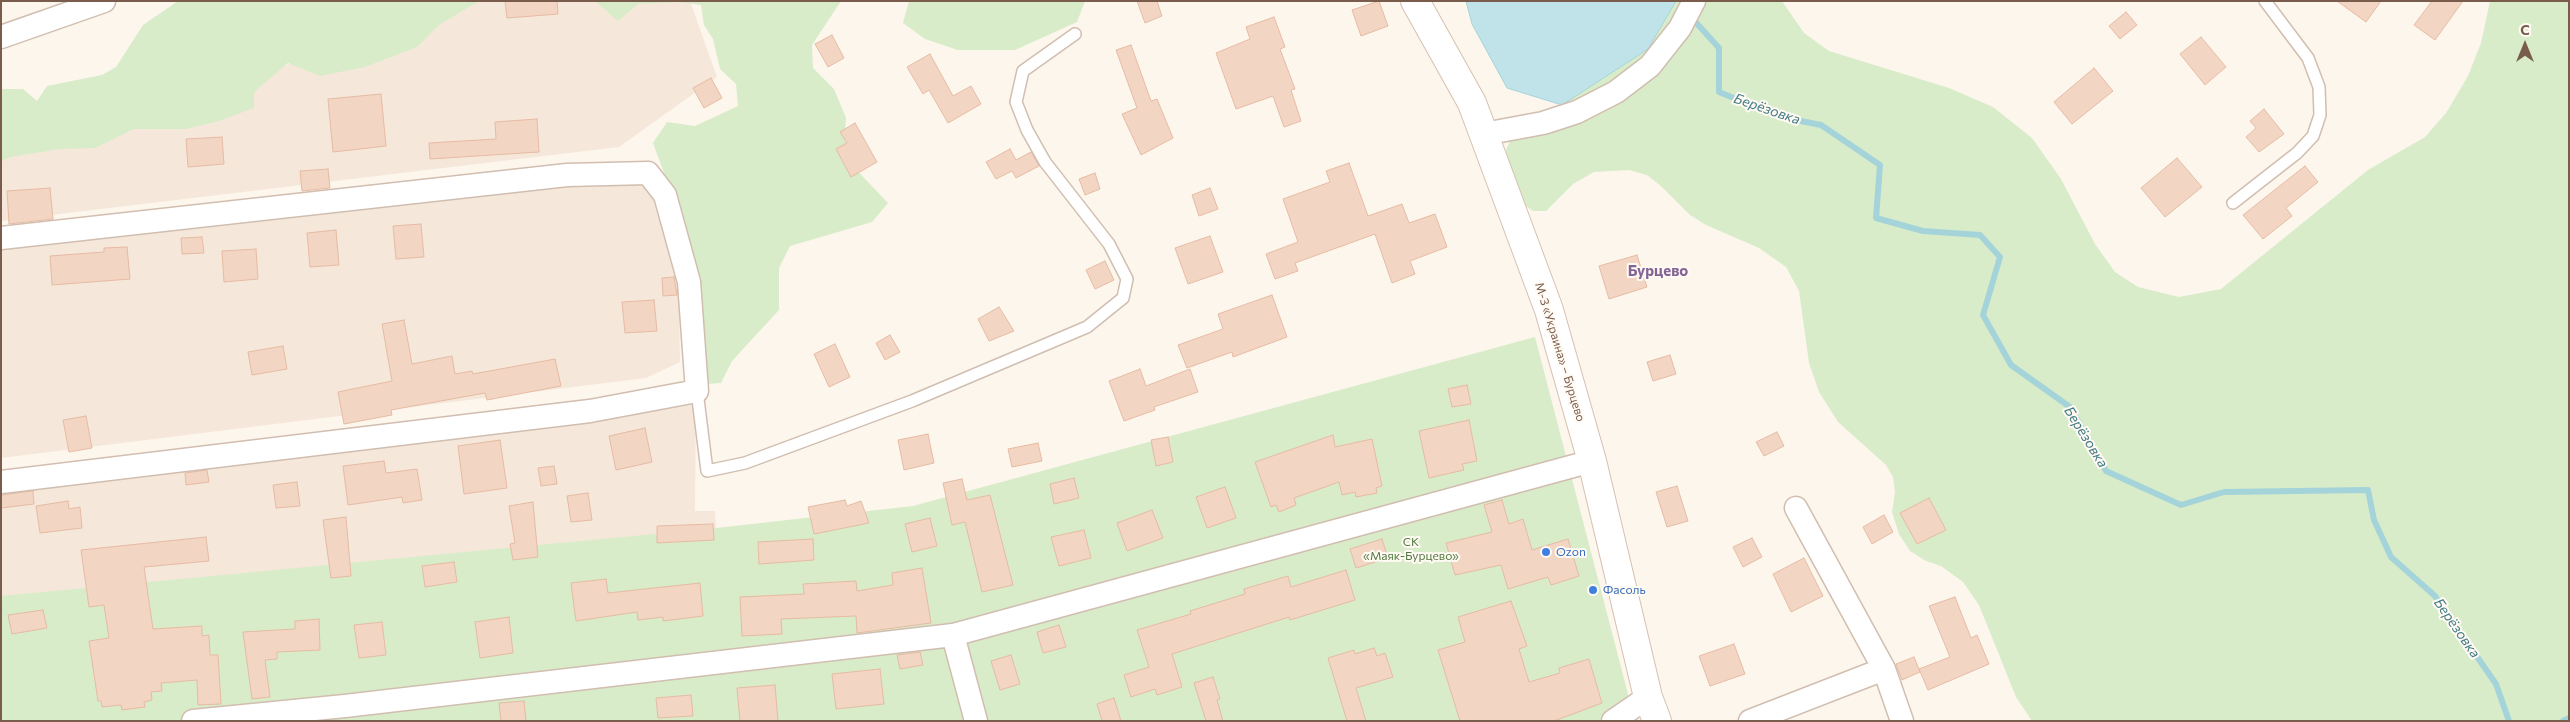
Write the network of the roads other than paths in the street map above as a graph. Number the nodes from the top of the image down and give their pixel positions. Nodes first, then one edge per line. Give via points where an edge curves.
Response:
1 (104, 1) edge
2 (1415, 1) edge
3 (1694, 1) edge
4 (2265, 1) edge
5 (1075, 34) dead end
6 (1, 37) edge
7 (1484, 134) junction
8 (2233, 203) dead end
9 (1, 238) edge
10 (697, 391) junction
11 (1592, 461) junction
12 (1, 482) edge
13 (1796, 508) dead end
14 (953, 635) junction
15 (1884, 669) junction
16 (1652, 709) edge
17 (346, 714) edge
18 (193, 721) edge
19 (976, 721) edge
20 (1613, 721) edge
21 (1750, 721) edge
22 (1902, 721) edge

1 - 6 street
2 - 7 street, М-3 «Украина» – Бурцево via 1472,103
3 - 7 street via 1680,28 1650,66 1616,92 1578,112 1544,123
4 - 8 lane via 2308,58 2319,87 2320,115 2313,136 2297,154
5 - 10 lane via 1023,71 1016,102 1045,162 1109,244 1127,279 1123,298 1087,327 912,401 745,463 707,471
7 - 11 street, М-3 «Украина» – Бурцево via 1549,310
9 - 10 street via 567,175 648,173 665,195 689,282
10 - 12 street via 590,411
11 - 14 street
11 - 16 street, М-3 «Украина» – Бурцево
13 - 15 street
14 - 17 street
14 - 19 street
15 - 21 street
15 - 22 street
16 - 20 street
17 - 18 street

